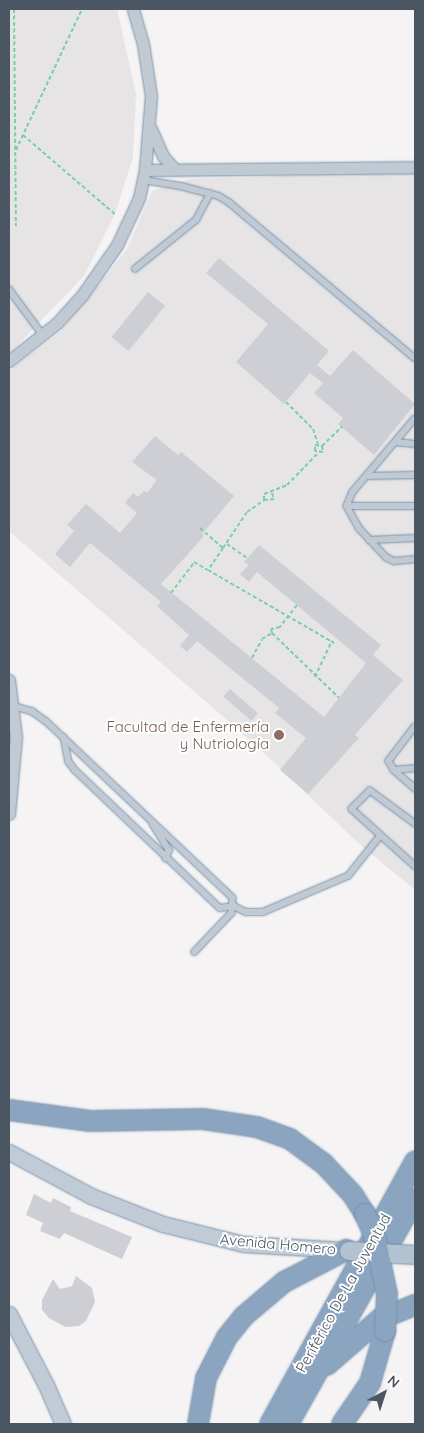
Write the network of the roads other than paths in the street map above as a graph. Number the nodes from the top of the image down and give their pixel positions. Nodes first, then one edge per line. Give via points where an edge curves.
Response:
1 (133, 9) edge
2 (150, 128) junction
3 (415, 167) edge
4 (175, 170) junction
5 (144, 175) junction
6 (210, 194) junction
7 (135, 269) dead end
8 (9, 289) edge
9 (43, 335) junction
10 (415, 358) edge
11 (9, 361) edge
12 (415, 419) edge
13 (396, 442) junction
14 (415, 444) edge
15 (415, 475) edge
16 (367, 476) junction
17 (347, 506) junction
18 (415, 506) edge
19 (415, 538) edge
20 (369, 540) junction
21 (415, 559) edge
22 (9, 680) edge
23 (13, 706) junction
24 (415, 727) edge
25 (64, 737) junction
26 (415, 768) edge
27 (394, 770) junction
28 (415, 788) edge
29 (9, 814) edge
30 (151, 820) junction
31 (415, 824) edge
32 (380, 836) junction
33 (166, 859) junction
34 (415, 866) edge
35 (234, 906) junction
36 (195, 952) dead end
37 (9, 1110) edge
38 (9, 1152) edge
39 (415, 1161) edge
40 (415, 1199) edge
41 (347, 1251) junction
42 (415, 1255) edge
43 (415, 1305) edge
44 (9, 1314) edge
45 (314, 1377) junction
46 (63, 1424) edge
47 (198, 1424) edge
48 (270, 1424) edge
49 (288, 1424) edge
50 (342, 1424) edge

1 - 2 street via 148,70
2 - 4 street via 162,156
2 - 5 street
3 - 4 street
4 - 5 street
5 - 6 lane
5 - 9 street via 129,222 108,260 71,308
6 - 7 lane via 196,220
6 - 10 lane via 230,202 257,222
8 - 9 lane
9 - 11 street
12 - 13 lane
13 - 14 lane
13 - 16 lane
15 - 16 lane
16 - 17 lane via 353,492
17 - 18 lane
17 - 20 lane
19 - 20 lane
20 - 21 lane via 390,560
22 - 23 street
23 - 25 lane via 32,711
23 - 29 street via 14,777
24 - 27 lane via 389,758
25 - 30 lane
25 - 33 lane via 69,762 75,770
26 - 27 lane
27 - 28 lane
30 - 33 lane via 169,850
30 - 35 lane via 233,898
31 - 32 lane via 368,791 352,812
32 - 34 lane
32 - 35 lane via 348,876 263,912 246,912
33 - 35 lane via 216,907
35 - 36 lane
37 - 50 highway, bridge via 90,1121 203,1119 257,1127 290,1139 324,1164 353,1195 365,1214 377,1245 387,1294 385,1331 370,1383
38 - 41 main road, Avenida Homero via 91,1196 163,1224 244,1244
39 - 48 highway, Periférico De La Juventud
40 - 45 highway, Periférico De La Juventud
41 - 42 main road, Avenida Homero, bridge
41 - 47 highway via 284,1282 244,1316 226,1337 206,1378
43 - 45 highway via 380,1319
44 - 46 main road
45 - 49 highway, Periférico De La Juventud

